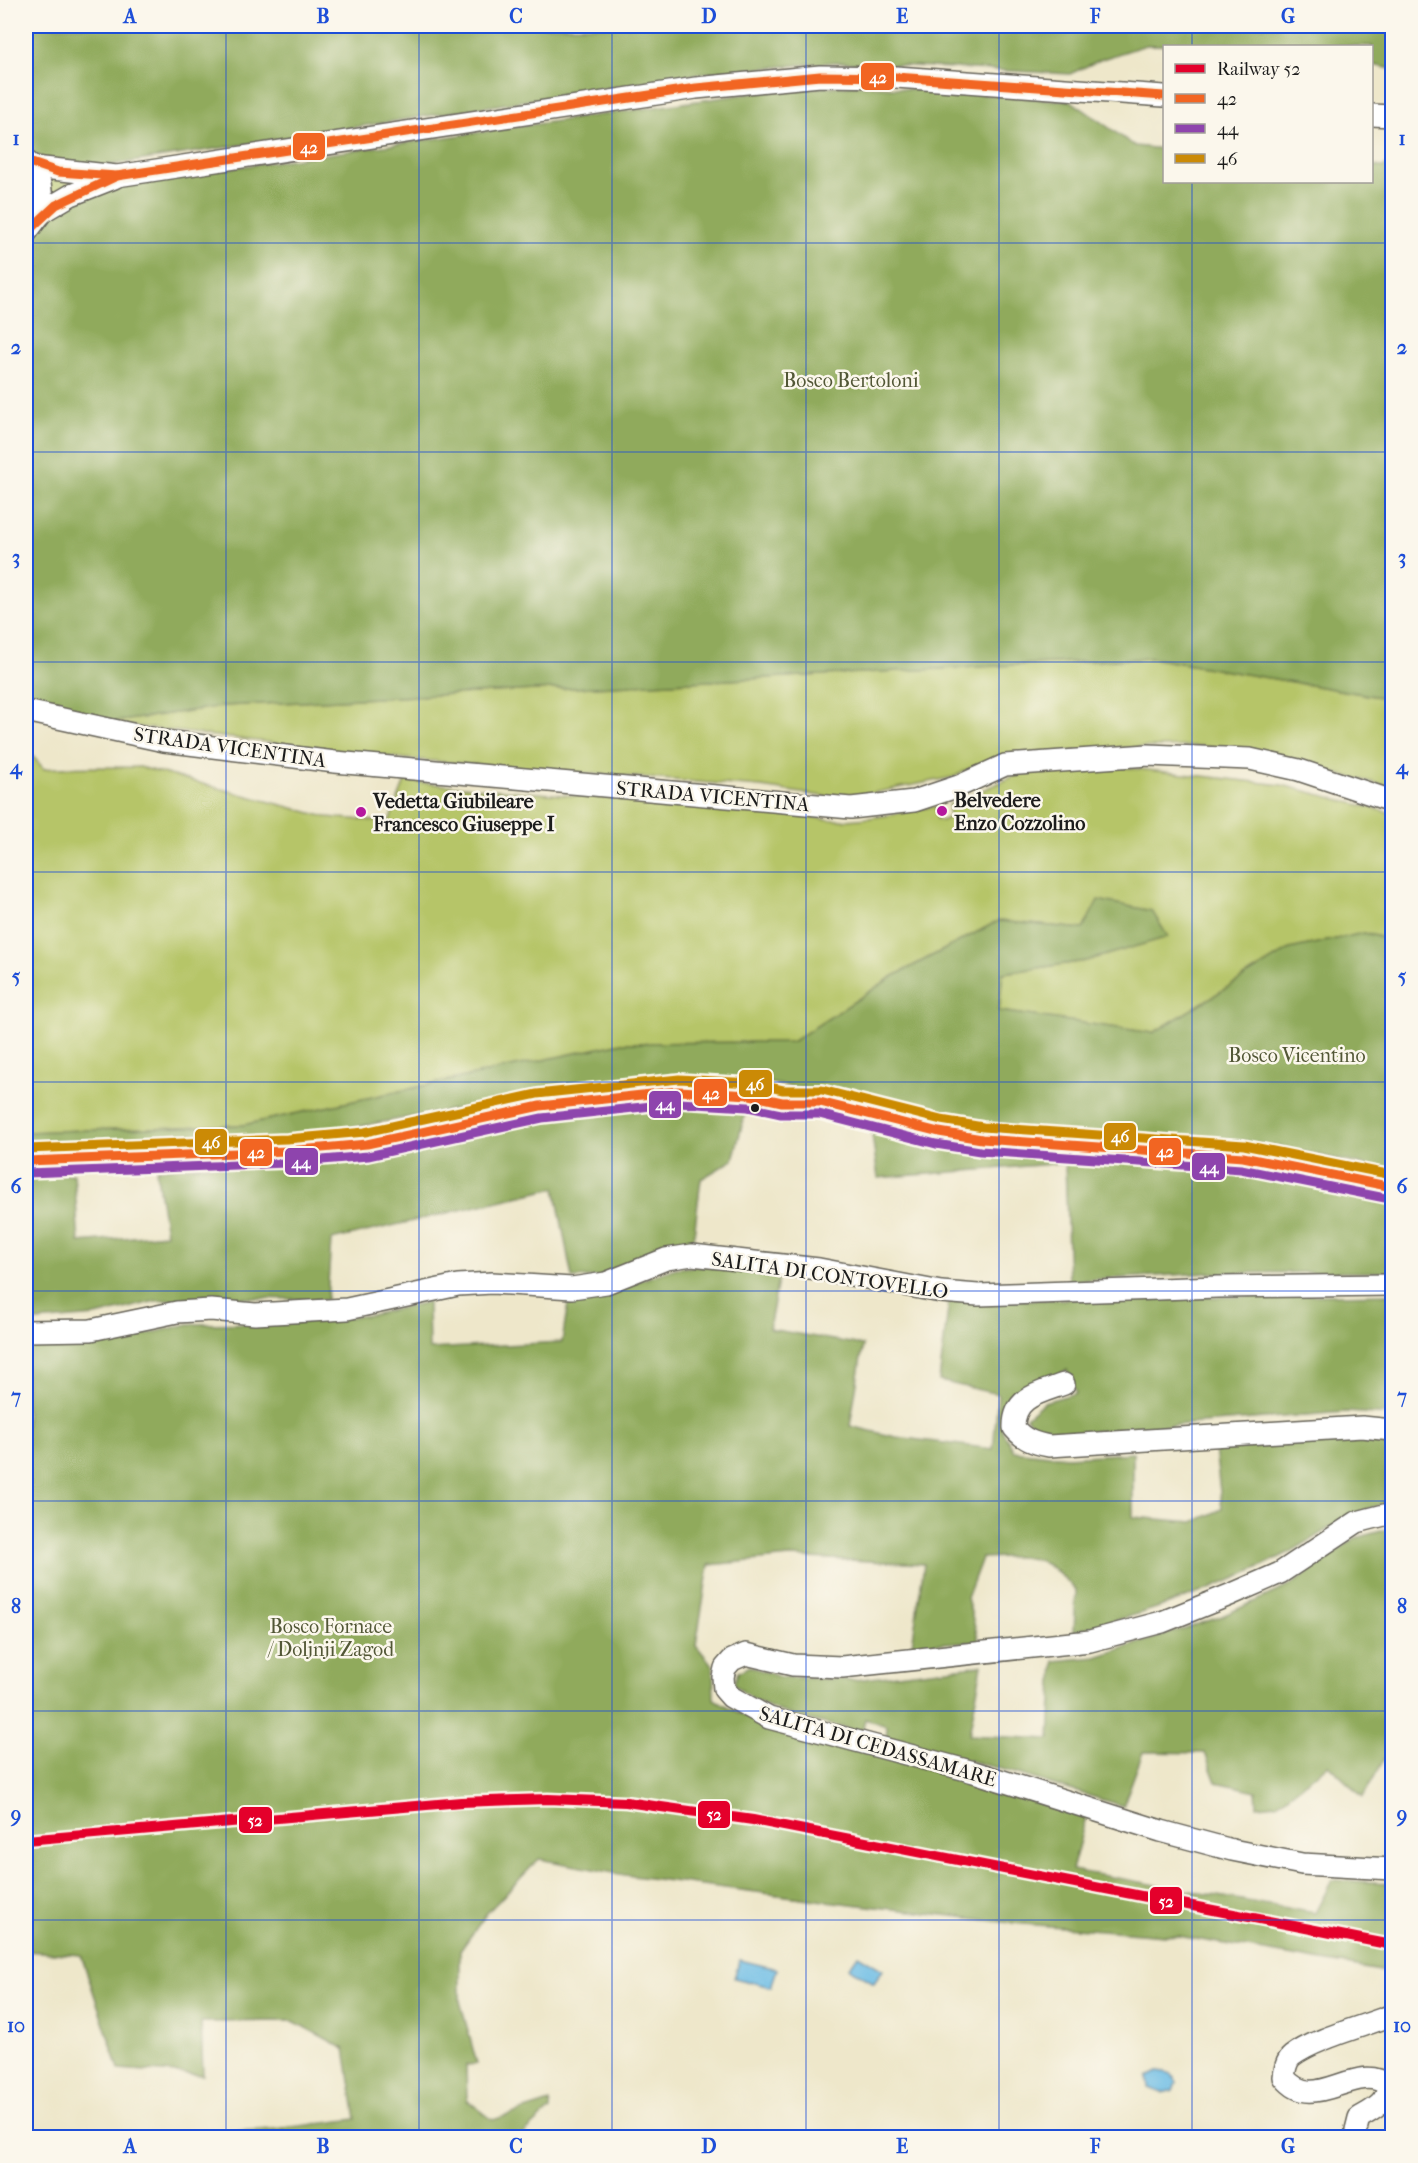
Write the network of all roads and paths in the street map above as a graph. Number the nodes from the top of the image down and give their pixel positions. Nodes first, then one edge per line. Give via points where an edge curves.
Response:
1 (1163, 96) edge
2 (1373, 115) edge
3 (1392, 116) edge
4 (28, 166) edge
5 (117, 176) junction
6 (34, 211) edge
7 (26, 233) edge
8 (26, 711) edge
9 (1392, 801) edge
10 (26, 1161) edge
11 (1392, 1187) edge
12 (1392, 1285) edge
13 (26, 1330) edge
14 (1064, 1384) dead end
15 (1392, 1430) edge
16 (1392, 1513) edge
17 (1392, 1869) edge
18 (1392, 2015) edge
19 (1358, 2138) edge

1 - 5 street via 896,77 820,76 696,88
2 - 3 street
4 - 5 street
4 - 6 street via 42,194
5 - 6 street
6 - 7 street
8 - 9 street, STRADA VICENTINA via 164,741 402,769 851,808 914,801 1005,765 1180,755 1250,759 1299,770
10 - 11 main road via 288,1151 367,1144 540,1106 679,1091 820,1102 982,1139 1243,1157
12 - 13 street, SALITA DI CONTOVELLO via 978,1295 941,1292 819,1269 692,1255 638,1268 606,1283 572,1288 492,1283 458,1286 347,1309 255,1314 177,1312 91,1330
14 - 15 street via 1020,1403 1013,1414 1014,1428 1021,1436 1049,1446 1272,1431 1362,1427
16 - 17 street, SALITA DI CEDASSAMARE via 1357,1522 1280,1573 1242,1590 1162,1622 1116,1634 1059,1645 842,1667 793,1665 746,1654 732,1660 723,1677 724,1689 731,1697 769,1718 974,1772 1161,1831 1302,1864
18 - 19 street via 1305,2049 1290,2057 1285,2067 1284,2077 1302,2092 1325,2090 1370,2077 1388,2085 1388,2095 1382,2103 1359,2118

